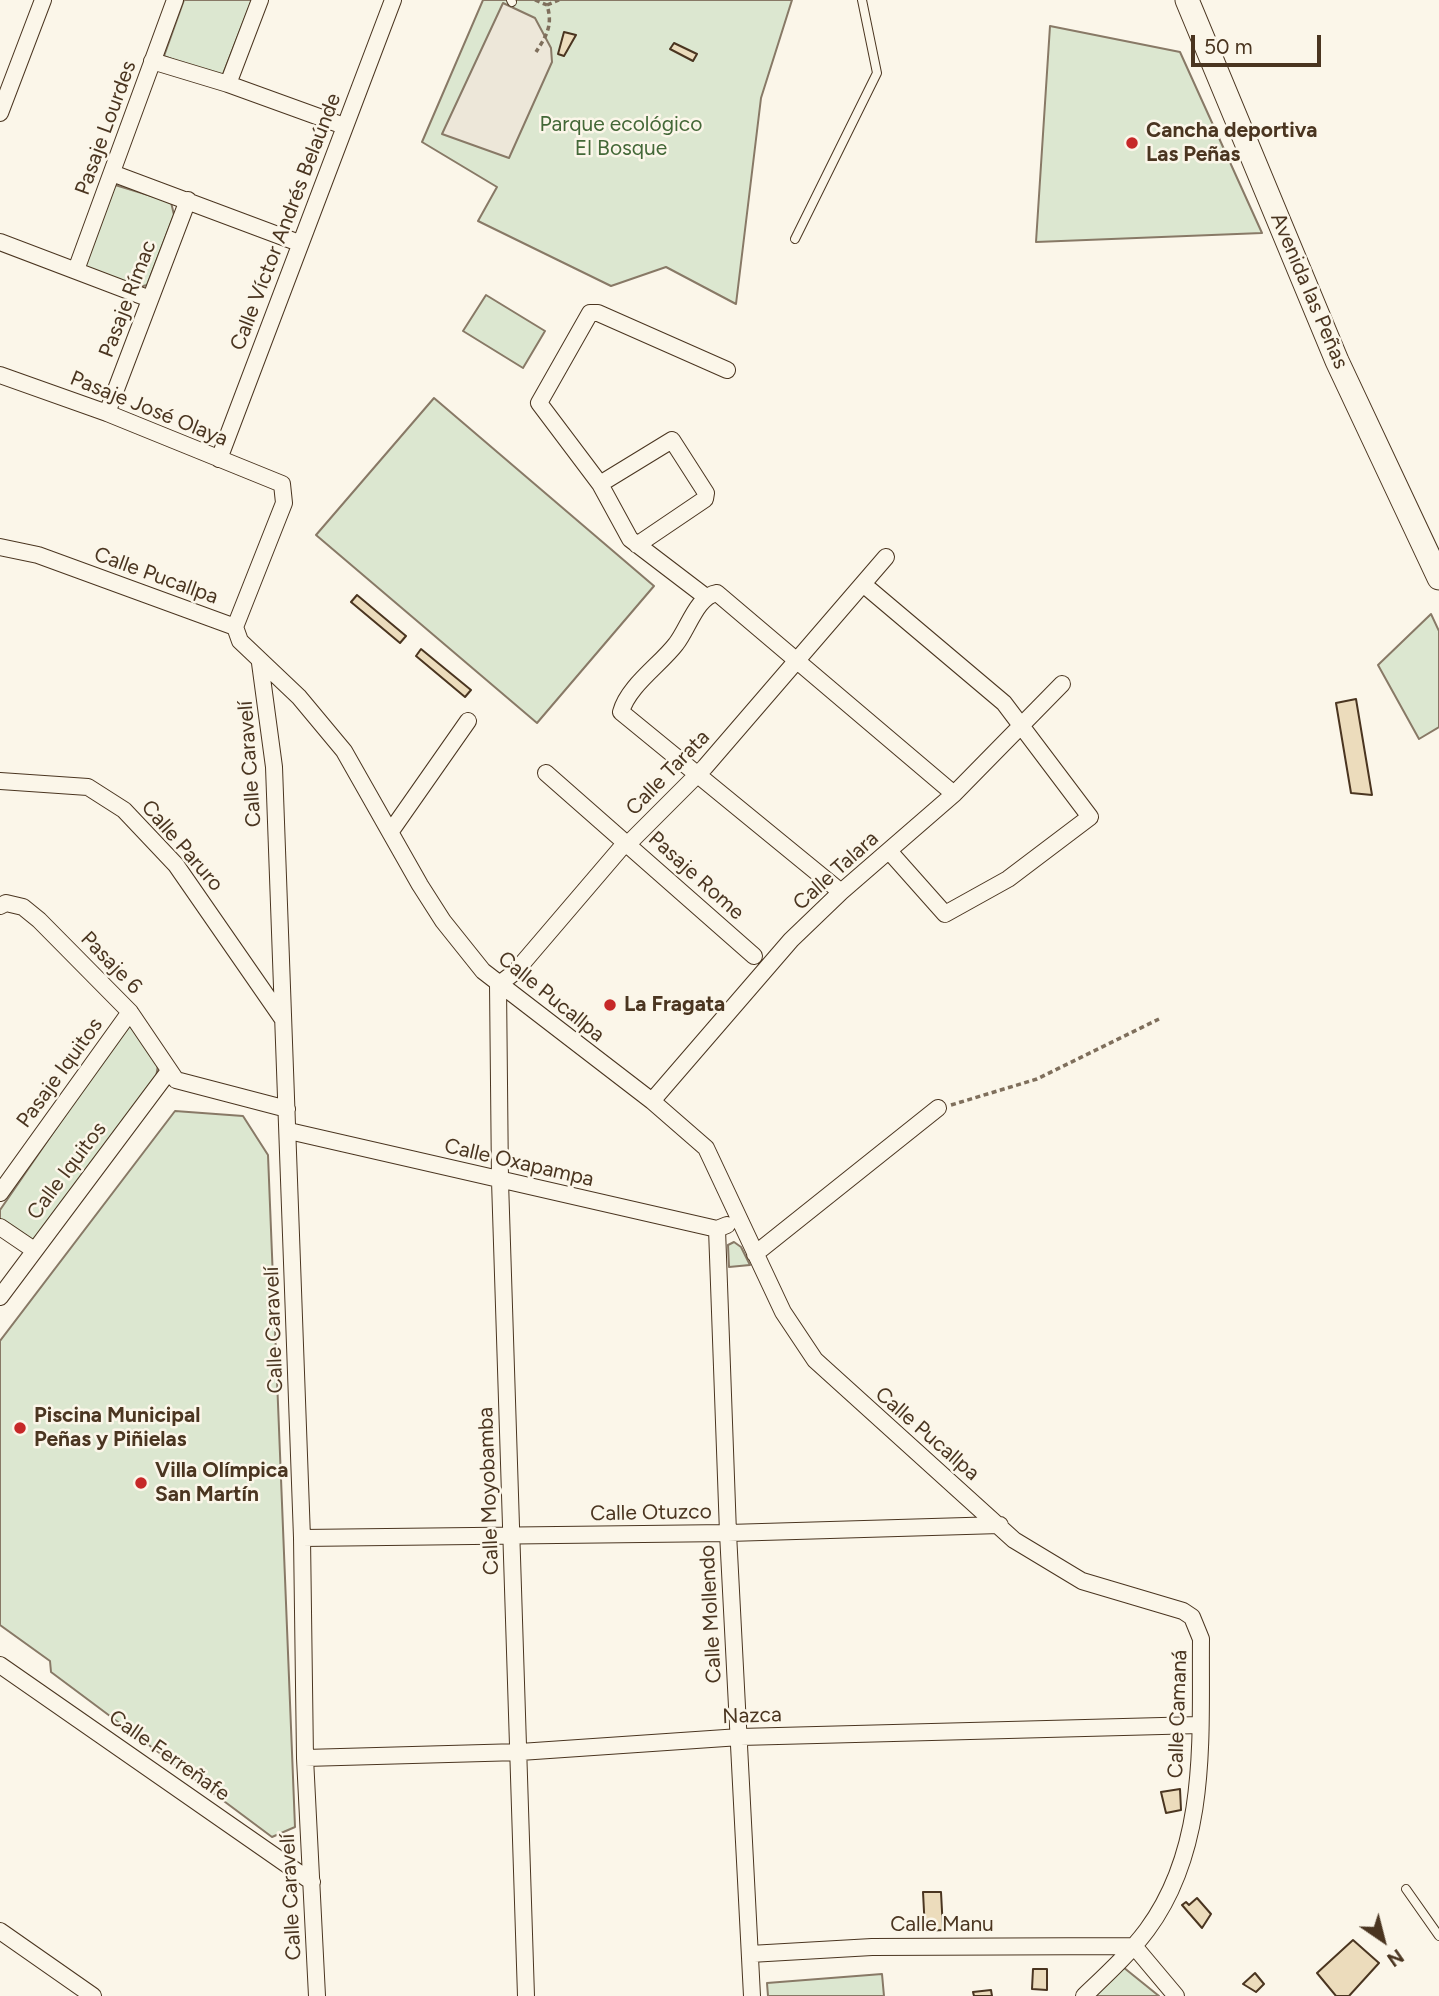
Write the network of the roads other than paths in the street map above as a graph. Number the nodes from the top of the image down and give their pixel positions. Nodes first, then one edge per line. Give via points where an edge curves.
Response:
1 (43, 0) edge
2 (175, 0) edge
3 (260, 0) edge
4 (393, 0) edge
5 (862, 0) edge
6 (1187, 0) edge
7 (152, 61) junction
8 (228, 84) junction
9 (0, 113) edge
10 (344, 126) junction
11 (112, 173) junction
12 (188, 201) junction
13 (795, 239) dead end
14 (0, 242) edge
15 (299, 243) junction
16 (76, 270) junction
17 (150, 299) junction
18 (727, 370) dead end
19 (0, 375) edge
20 (107, 413) junction
21 (219, 459) junction
22 (600, 484) junction
23 (637, 545) junction
24 (0, 547) edge
25 (886, 557) dead end
26 (1439, 578) edge
27 (863, 584) junction
28 (706, 597) junction
29 (234, 627) junction
30 (260, 663) junction
31 (796, 663) junction
32 (1062, 684) dead end
33 (468, 721) dead end
34 (1021, 725) junction
35 (546, 773) dead end
36 (698, 775) junction
37 (0, 781) edge
38 (954, 793) junction
39 (391, 831) junction
40 (628, 845) junction
41 (888, 851) junction
42 (841, 891) junction
43 (3, 905) edge
44 (754, 956) dead end
45 (498, 985) junction
46 (130, 1012) junction
47 (282, 1017) junction
48 (169, 1071) junction
49 (652, 1101) junction
50 (939, 1108) road end
51 (287, 1109) junction
52 (289, 1131) junction
53 (500, 1181) junction
54 (0, 1193) edge
55 (738, 1219) junction
56 (0, 1227) edge
57 (717, 1229) junction
58 (34, 1250) junction
59 (755, 1254) junction
60 (0, 1297) edge
61 (1000, 1525) junction
62 (728, 1534) junction
63 (512, 1536) junction
64 (302, 1538) junction
65 (1, 1668) edge
66 (1200, 1725) junction
67 (740, 1737) junction
68 (520, 1752) junction
69 (305, 1758) junction
70 (312, 1882) junction
71 (1406, 1889) dead end
72 (0, 1931) edge
73 (1439, 1936) edge
74 (1134, 1946) junction
75 (750, 1954) junction
76 (93, 1996) edge
77 (317, 1996) edge
78 (526, 1996) edge
79 (752, 1996) edge
80 (1084, 1996) edge
81 (1176, 1996) edge

1 - 9 street
2 - 7 street, Pasaje Lourdes
3 - 8 street
4 - 10 street, Calle Víctor Andrés Belaúnde
5 - 13 lane via 877,73
6 - 26 street, Avenida las Peñas via 1337,360
7 - 8 street
7 - 11 street, Pasaje Lourdes
8 - 10 street
10 - 15 street, Calle Víctor Andrés Belaúnde
11 - 12 street
11 - 16 street, Pasaje Lourdes
12 - 15 street
12 - 17 street, Pasaje Rímac
14 - 16 street
15 - 21 street, Calle Víctor Andrés Belaúnde
16 - 17 street
17 - 20 street, Pasaje Rímac
18 - 22 street via 590,313 539,403
19 - 20 street, Pasaje José Olaya
20 - 21 street, Pasaje José Olaya
21 - 29 street, Pasaje José Olaya via 282,484 284,503
22 - 23 street
22 - 23 street via 674,441 707,496
23 - 28 street
24 - 29 street, Calle Pucallpa via 38,555
25 - 27 street, Calle Tarata
27 - 31 street, Calle Tarata
27 - 34 street via 984,686
28 - 31 street via 717,593
28 - 36 street via 676,644 620,710
29 - 30 street, Calle Pucallpa
30 - 39 street, Calle Pucallpa via 299,697 344,751
30 - 47 street, Calle Caravelí via 274,767
31 - 36 street, Calle Tarata
31 - 38 street
32 - 34 street, Calle Talara
33 - 39 street
34 - 38 street, Calle Talara
34 - 41 street via 1090,817 1008,879 945,914
35 - 40 street, Pasaje Rome
36 - 40 street, Calle Tarata
36 - 42 street
37 - 47 street, Calle Paruro via 88,787 124,810 176,865
38 - 41 street, Calle Talara
39 - 45 street, Calle Pucallpa via 443,921
40 - 44 street, Pasaje Rome
40 - 45 street, Calle Tarata via 515,972
41 - 42 street, Calle Talara
42 - 49 street, Calle Talara via 792,940
43 - 46 street, Pasaje 6 via 23,908 39,919
45 - 49 street, Calle Pucallpa
45 - 53 street, Calle Moyobamba
46 - 48 street, Pasaje 6
46 - 54 street, Pasaje Iquitos
47 - 51 street, Calle Caravelí
48 - 51 street via 176,1080
48 - 58 street, Calle Iquitos
49 - 55 street, Calle Pucallpa via 706,1148
50 - 59 street
51 - 52 street, Calle Caravelí
52 - 53 street, Calle Oxapampa
52 - 64 street, Calle Caravelí
53 - 57 street, Calle Oxapampa
53 - 63 street, Calle Moyobamba
55 - 57 street
55 - 59 street, Calle Pucallpa
56 - 58 street
57 - 62 street, Calle Mollendo
58 - 60 street, Calle Iquitos
59 - 61 street, Calle Pucallpa via 794,1333 815,1360
61 - 62 street, Calle Otuzco
61 - 66 street, Calle Camaná via 1014,1540 1082,1581 1192,1617 1201,1639
62 - 63 street, Calle Otuzco
62 - 67 street, Calle Mollendo
63 - 64 street, Calle Otuzco
63 - 68 street, Calle Moyobamba
64 - 69 street, Calle Caravelí
65 - 70 street, Calle Ferreñafe
66 - 67 street, Nazca
66 - 74 street, Calle Camaná via 1196,1815 1173,1883
67 - 68 street, Nazca
67 - 75 street, Calle Mollendo
68 - 69 street, Nazca
68 - 78 street, Calle Moyobamba
69 - 70 street, Calle Caravelí
70 - 77 street, Calle Caravelí
71 - 73 lane
72 - 76 street
74 - 75 street, Calle Manu via 872,1947
74 - 80 street, Calle Camaná
74 - 81 street
75 - 79 street, Calle Mollendo

